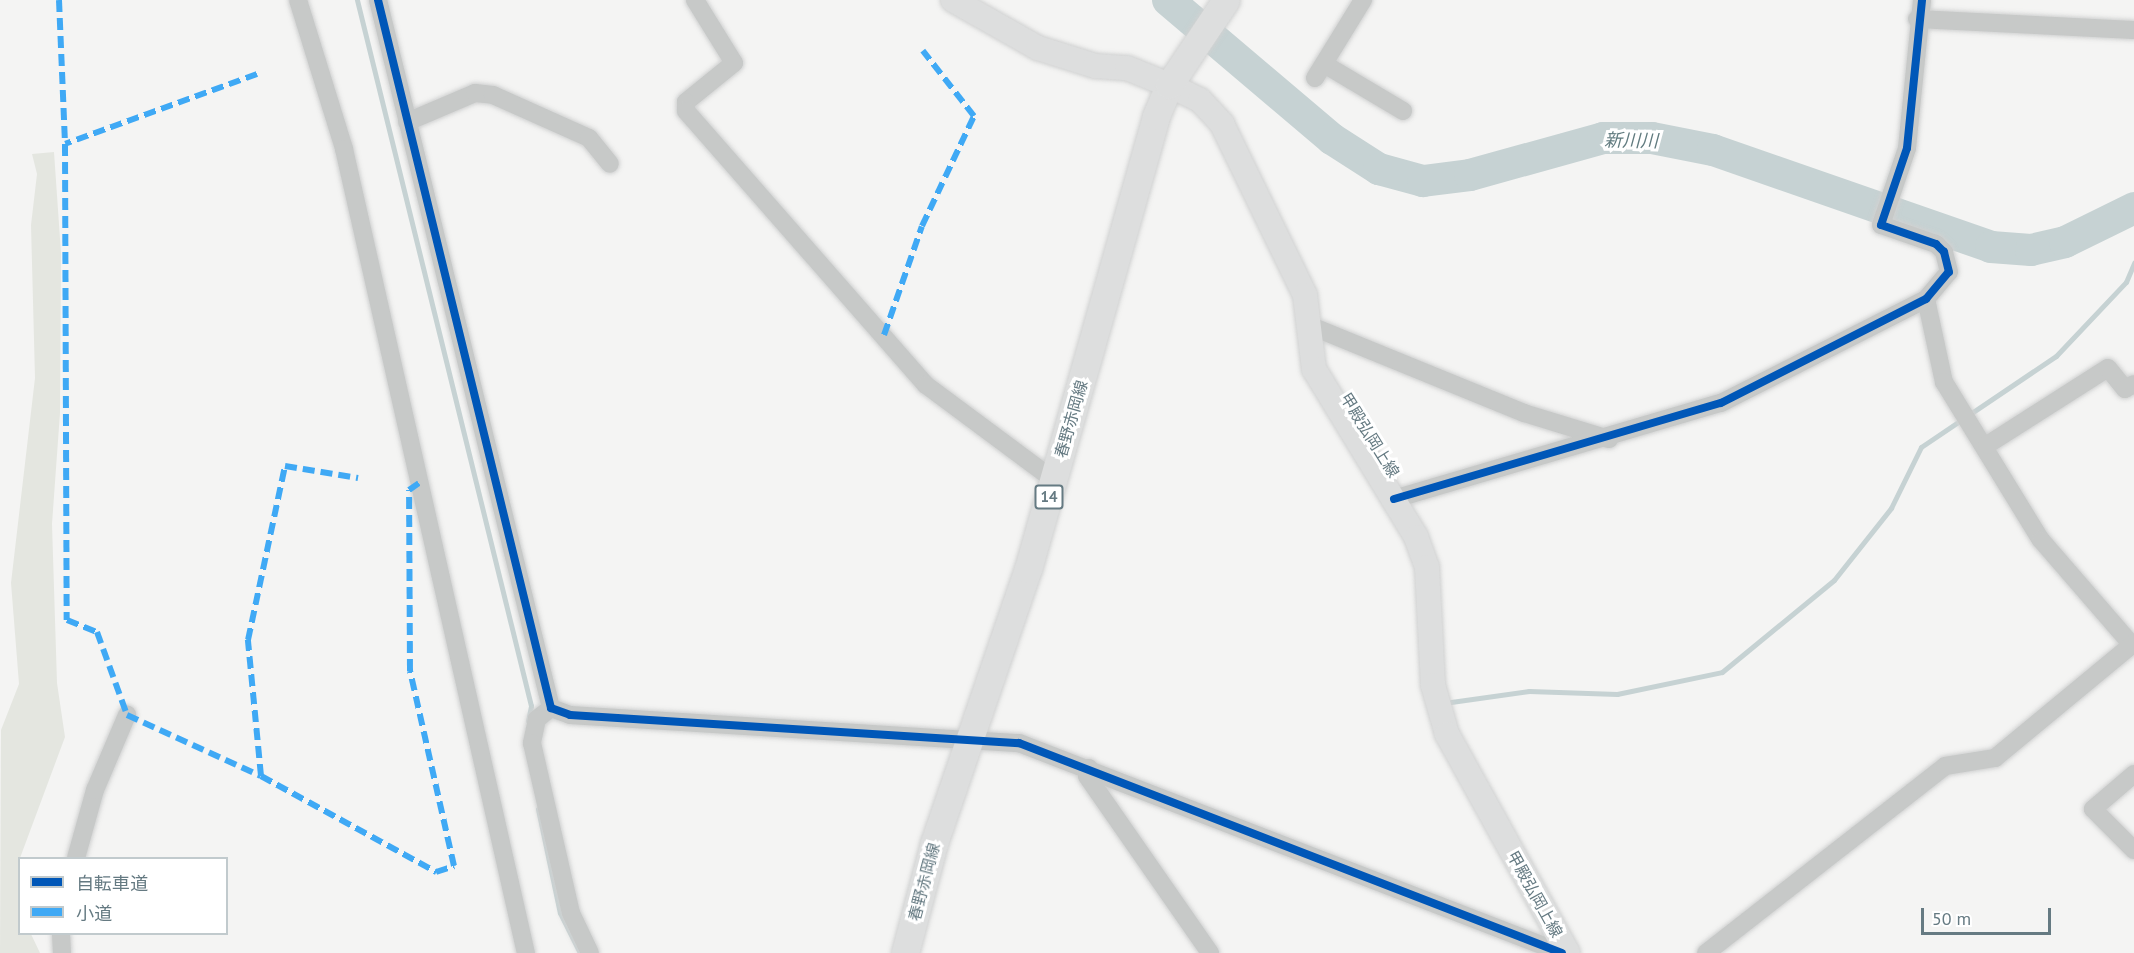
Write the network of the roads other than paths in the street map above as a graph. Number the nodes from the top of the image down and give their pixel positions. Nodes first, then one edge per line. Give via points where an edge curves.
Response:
1 (298, 0) edge
2 (378, 0) edge
3 (695, 0) edge
4 (953, 0) edge
5 (1363, 0) edge
6 (1922, 0) edge
7 (1220, 11) edge
8 (1917, 19) junction
9 (2134, 30) edge
10 (1168, 85) junction
11 (1403, 111) dead end
12 (407, 122) junction
13 (610, 164) dead end
14 (1926, 299) junction
15 (1311, 326) junction
16 (2134, 384) edge
17 (1982, 437) junction
18 (1609, 439) junction
19 (1054, 480) junction
20 (1394, 499) junction
21 (2133, 644) edge
22 (551, 708) junction
23 (127, 715) dead end
24 (968, 737) junction
25 (1089, 768) junction
26 (2134, 774) edge
27 (2134, 850) edge
28 (76, 857) edge
29 (61, 935) edge
30 (62, 953) edge
31 (526, 953) edge
32 (590, 953) edge
33 (905, 953) edge
34 (1210, 953) edge
35 (1562, 953) edge
36 (1568, 953) edge
37 (1706, 953) edge

1 - 31 street via 344,149
2 - 12 street
3 - 19 street via 734,63 686,102 686,111 926,385
4 - 10 main road, 甲殿弘岡上線 via 1038,48 1095,66 1127,68
5 - 11 street via 1320,71
6 - 8 street
7 - 10 main road, 春野赤岡線 / 14
8 - 9 street
8 - 14 street via 1907,148 1881,225 1936,243 1944,252 1948,272
10 - 15 main road, 甲殿弘岡上線 via 1200,100 1222,124 1305,296
10 - 19 main road, 春野赤岡線 / 14
12 - 13 street via 475,93 493,95 589,138
12 - 22 street
14 - 17 street via 1944,382
14 - 18 street via 1721,403
15 - 18 street via 1524,413
15 - 20 main road, 甲殿弘岡上線 via 1314,369
16 - 17 street via 2125,389 2108,368
17 - 21 street via 2041,540
18 - 20 street
19 - 24 main road, 春野赤岡線 / 14
20 - 36 main road, 甲殿弘岡上線 via 1427,567 1433,685 1447,734
21 - 37 street via 1995,758 1945,766
22 - 24 street via 570,715
22 - 32 street via 537,719 532,743 571,913
23 - 28 street via 95,790
24 - 25 street via 1019,743
24 - 33 main road, 春野赤岡線 / 14
25 - 34 street via 1087,776
25 - 35 street
26 - 27 street via 2093,809
29 - 30 street

